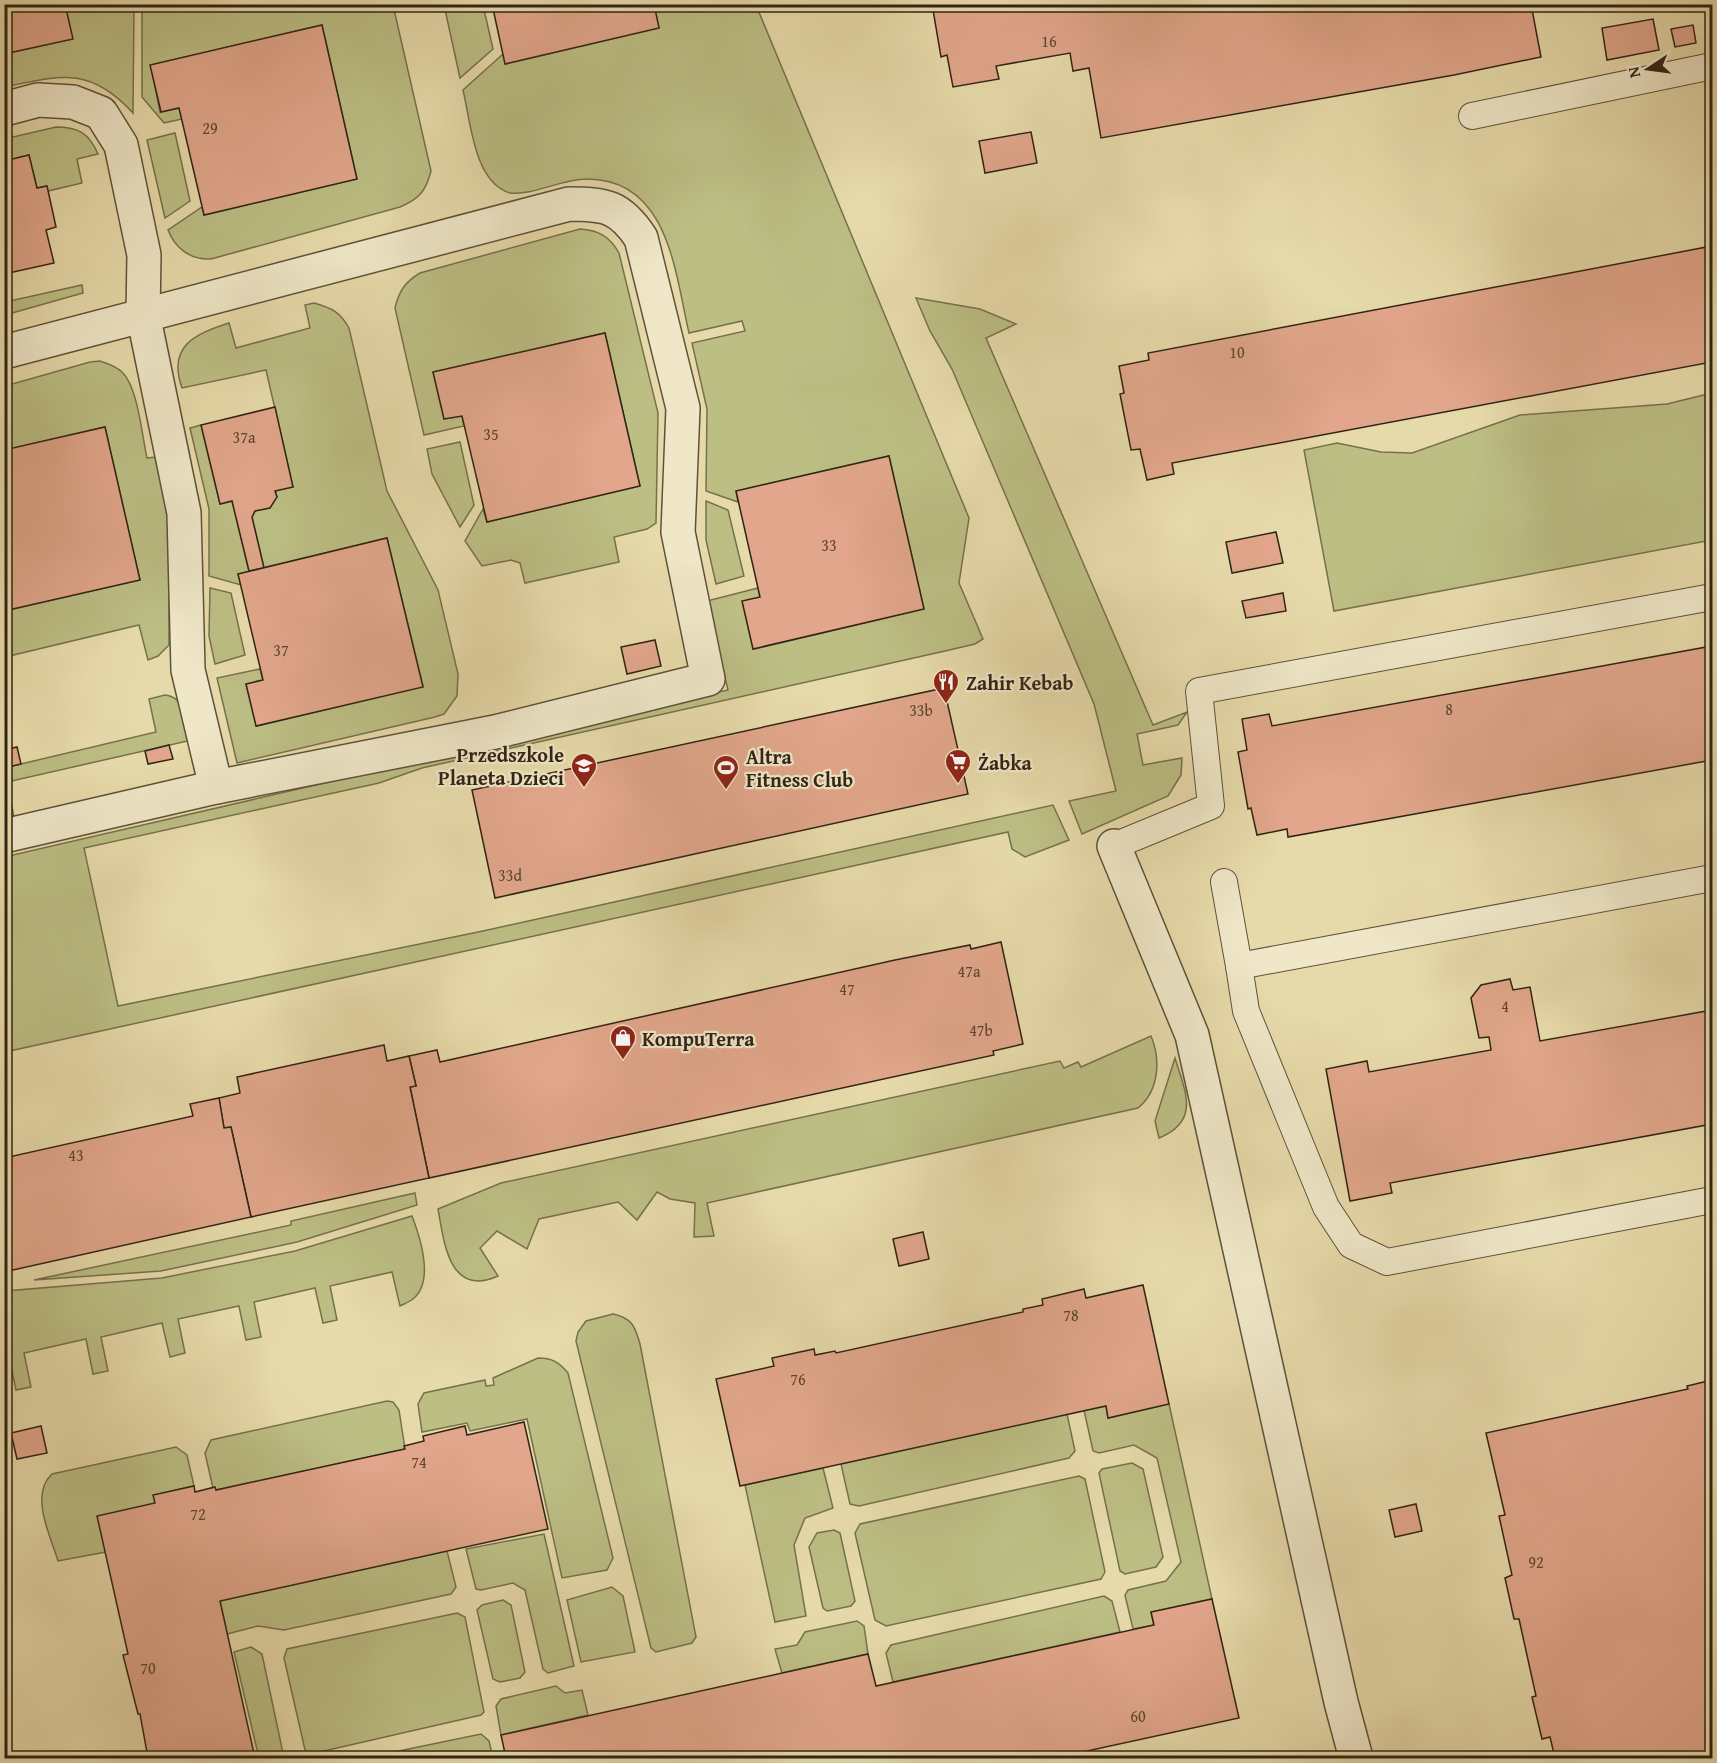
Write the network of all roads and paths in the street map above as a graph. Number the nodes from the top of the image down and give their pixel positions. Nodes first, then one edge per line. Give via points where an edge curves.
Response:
1 (1713, 66) edge
2 (4, 110) edge
3 (1472, 116) dead end
4 (142, 315) junction
5 (4, 352) edge
6 (1713, 597) edge
7 (216, 787) junction
8 (4, 836) edge
9 (1114, 846) joint
10 (1713, 878) edge
11 (1224, 882) dead end
12 (1239, 966) junction
13 (1713, 1200) edge
14 (1356, 1758) edge

1 - 3 lane
2 - 4 street via 38,100 73,102 101,113 121,145 139,230 144,255
4 - 5 street
4 - 7 street via 184,513 188,670
4 - 7 street via 569,204 600,204 628,219 641,238 683,408 678,532 708,679 495,732
6 - 9 lane via 1198,691 1211,806
7 - 8 street
9 - 14 street via 1192,1035
10 - 12 lane
11 - 12 lane
12 - 13 lane via 1250,1022 1326,1207 1351,1245 1387,1262

